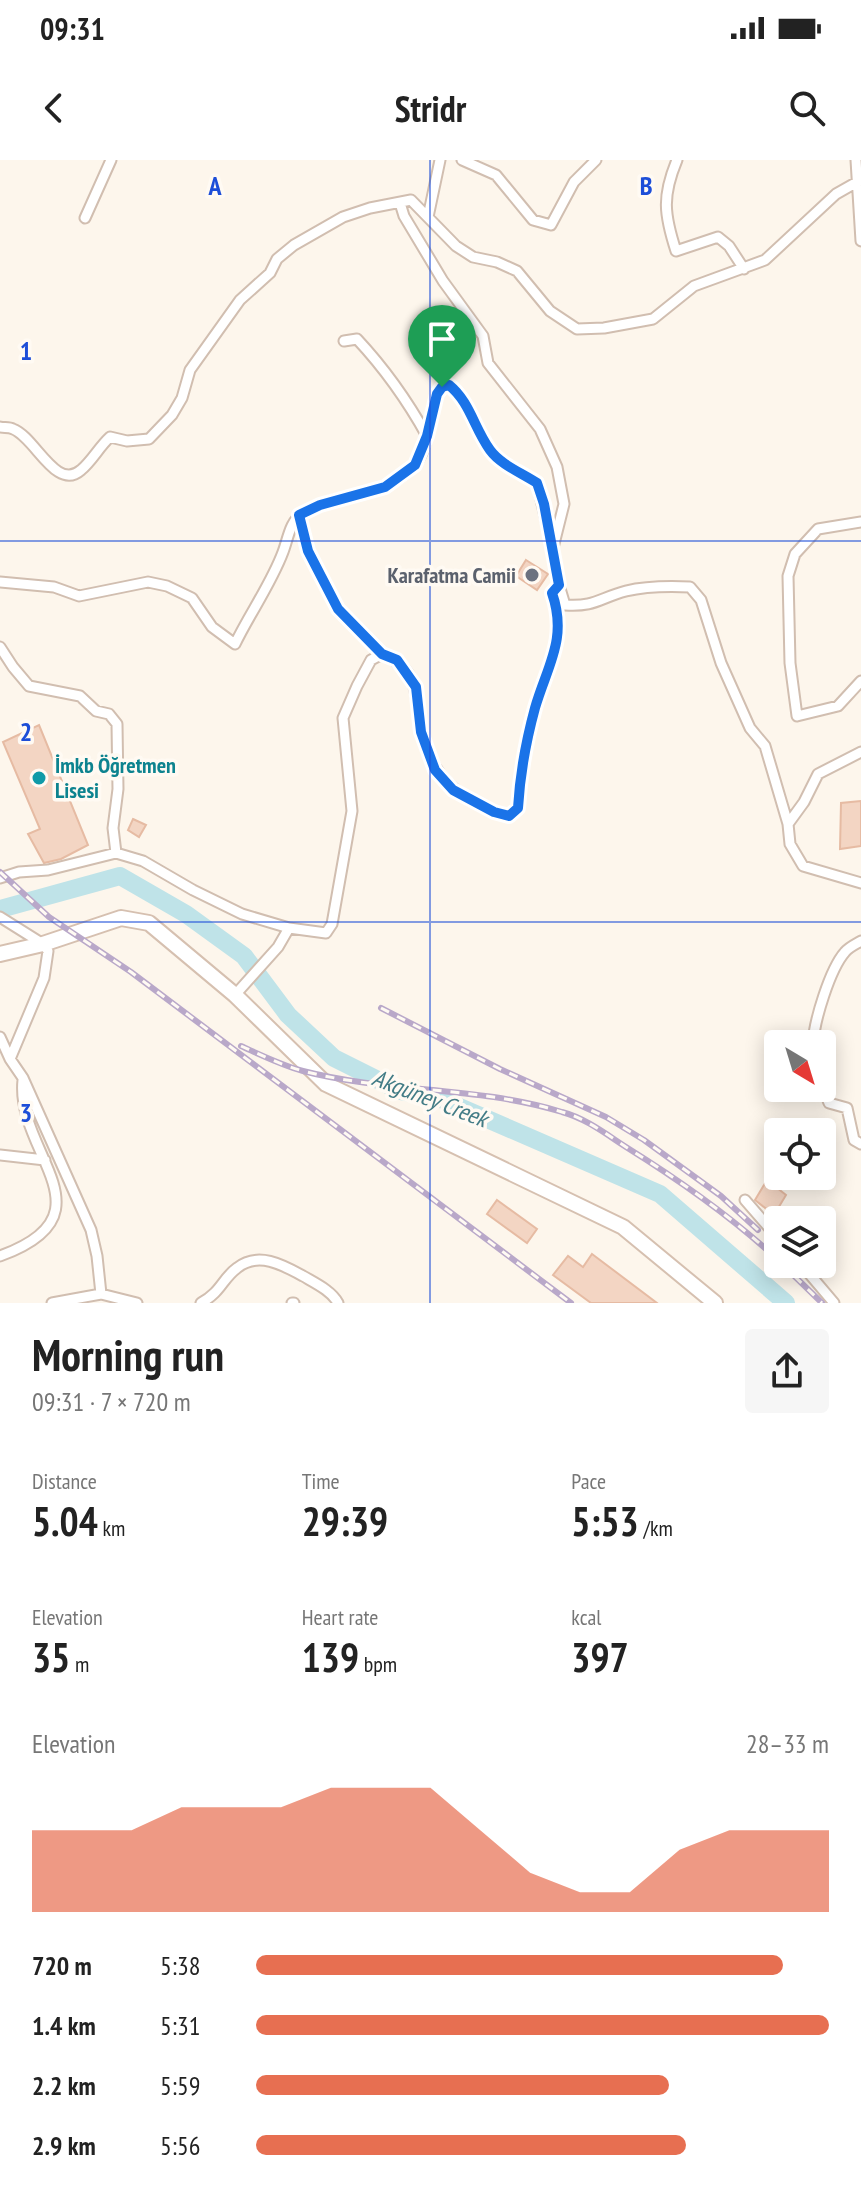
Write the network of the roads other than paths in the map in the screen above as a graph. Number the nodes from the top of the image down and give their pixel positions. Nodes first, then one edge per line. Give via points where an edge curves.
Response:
1 (111, 160) edge
2 (440, 160) edge
3 (462, 160) edge
4 (596, 160) edge
5 (677, 160) edge
6 (856, 160) edge
7 (859, 181) junction
8 (400, 203) junction
9 (428, 217) junction
10 (85, 218) dead end
11 (861, 241) edge
12 (744, 269) junction
13 (344, 341) dead end
14 (0, 427) edge
15 (427, 436) junction
16 (299, 515) junction
17 (861, 522) edge
18 (553, 548) junction
19 (0, 582) edge
20 (559, 585) junction
21 (0, 647) edge
22 (382, 654) junction
23 (861, 681) edge
24 (861, 752) edge
25 (788, 824) junction
26 (116, 853) junction
27 (0, 878) edge
28 (861, 883) edge
29 (0, 917) edge
30 (289, 928) junction
31 (861, 941) edge
32 (43, 944) junction
33 (0, 954) edge
34 (235, 995) junction
35 (816, 1030) edge
36 (0, 1037) edge
37 (10, 1059) junction
38 (23, 1078) junction
39 (829, 1102) edge
40 (861, 1144) edge
41 (0, 1155) edge
42 (45, 1160) junction
43 (745, 1200) dead end
44 (764, 1222) edge
45 (0, 1256) edge
46 (813, 1278) edge
47 (101, 1294) junction
48 (52, 1303) edge
49 (137, 1303) edge
50 (201, 1303) edge
51 (338, 1303) edge
52 (715, 1303) edge
53 (834, 1303) edge

1 - 10 street
2 - 9 street
3 - 4 street via 496,175 533,220 551,225 574,182
5 - 12 street via 665,194 676,251 718,237
6 - 7 street
7 - 11 street
7 - 12 street via 836,194 765,260
8 - 9 street via 411,200
8 - 14 street via 343,217 277,259 190,370 172,415 149,439 110,437 71,476 52,469 14,429
8 - 18 street via 443,281 483,336 488,363 540,429 552,454 564,504
9 - 12 street via 473,257 517,271 550,311 577,329 653,319 694,286
13 - 15 street via 357,339 375,359
15 - 16 street via 415,465 385,487
15 - 18 street via 437,394 449,385 467,405 492,452 537,483
16 - 19 street via 235,644 212,627 192,598 167,586 148,582 79,596 54,587
16 - 22 street via 308,551 338,609
17 - 23 street via 818,529 795,554 788,576 797,716 838,706
18 - 20 street
20 - 22 street via 552,593 559,611 555,657 528,734 518,808 509,816 453,790 435,770 421,732 416,687 397,660
20 - 25 street via 565,605 588,606 626,591 690,587 701,600 750,728 765,746
21 - 26 street via 29,686 80,696 117,724
22 - 30 street via 371,660 343,718 352,811 332,924 326,933
24 - 25 street via 818,774
25 - 28 street via 790,844 803,866
26 - 27 street
26 - 30 street via 143,861 242,914
29 - 32 street
30 - 34 street
31 - 35 street via 845,951 835,968
32 - 33 street
32 - 34 street via 121,918 149,923
32 - 37 street via 48,951 44,978
34 - 52 street via 326,1084 623,1227
36 - 37 street
37 - 38 street
38 - 42 street via 21,1094
38 - 47 street via 91,1230
39 - 40 street via 847,1108 854,1140
41 - 42 street
42 - 45 street via 56,1210 47,1231
43 - 44 street
46 - 53 street
47 - 48 street
47 - 49 street
50 - 51 street via 216,1294 238,1267 258,1260 291,1269

